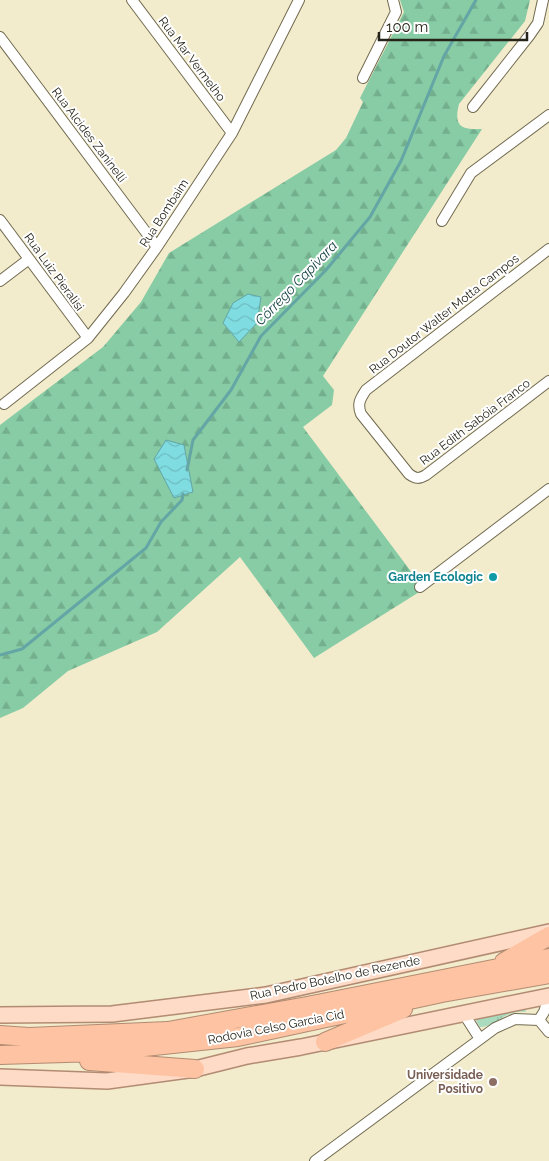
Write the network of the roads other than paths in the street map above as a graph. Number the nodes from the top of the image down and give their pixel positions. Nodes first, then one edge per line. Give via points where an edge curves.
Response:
1 (132, 0) edge
2 (299, 0) edge
3 (393, 0) edge
4 (543, 0) edge
5 (0, 37) edge
6 (363, 78) dead end
7 (473, 107) dead end
8 (549, 115) edge
9 (232, 133) junction
10 (0, 220) edge
11 (442, 221) dead end
12 (157, 247) junction
13 (549, 249) edge
14 (29, 259) junction
15 (0, 281) edge
16 (88, 338) junction
17 (549, 381) edge
18 (4, 404) dead end
19 (414, 478) joint
20 (549, 489) edge
21 (420, 587) dead end
22 (549, 932) edge
23 (549, 936) edge
24 (549, 958) edge
25 (490, 970) junction
26 (549, 974) edge
27 (442, 993) junction
28 (549, 997) edge
29 (464, 1014) junction
30 (0, 1015) edge
31 (539, 1020) junction
32 (0, 1027) edge
33 (549, 1032) edge
34 (0, 1035) edge
35 (45, 1036) junction
36 (480, 1039) junction
37 (325, 1042) junction
38 (7, 1055) edge
39 (195, 1069) junction
40 (0, 1077) edge
41 (327, 1152) junction
42 (315, 1161) edge
43 (334, 1161) edge

1 - 9 street, Rua Mar Vermelho
2 - 9 street, Rua Bombaim
3 - 6 street via 396,12
4 - 7 street via 538,23
5 - 12 street, Rua Alcides Zaninelli
8 - 11 street via 471,173
9 - 12 street, Rua Bombaim
10 - 14 street, Rua Luiz Pieralisi
12 - 16 street, Rua Bombaim
13 - 19 street, Rua Doutor Walter Motta Campos via 366,390 359,402 362,414
14 - 15 street
14 - 16 street, Rua Luiz Pieralisi
16 - 18 street, Rua Bombaim
17 - 19 street, Rua Edith Sabóia Franco via 426,476
20 - 21 street
22 - 30 main road, Rua Pedro Botelho de Rezende via 266,995 112,1014
23 - 25 highway
24 - 25 highway, Rodovia Celso Garcia Cid
25 - 35 highway, Rodovia Celso Garcia Cid via 168,1031
26 - 27 highway, Rodovia Celso Garcia Cid
27 - 37 highway
27 - 38 highway, Rodovia Celso Garcia Cid via 238,1037 117,1050
28 - 29 main road
28 - 31 street
29 - 36 street
29 - 37 main road
31 - 33 street
31 - 36 street via 520,1018 506,1022
32 - 35 highway
34 - 35 highway, Rodovia Celso Garcia Cid
36 - 41 street
37 - 39 main road
38 - 39 highway
39 - 40 main road via 107,1082
41 - 42 street
41 - 43 street

